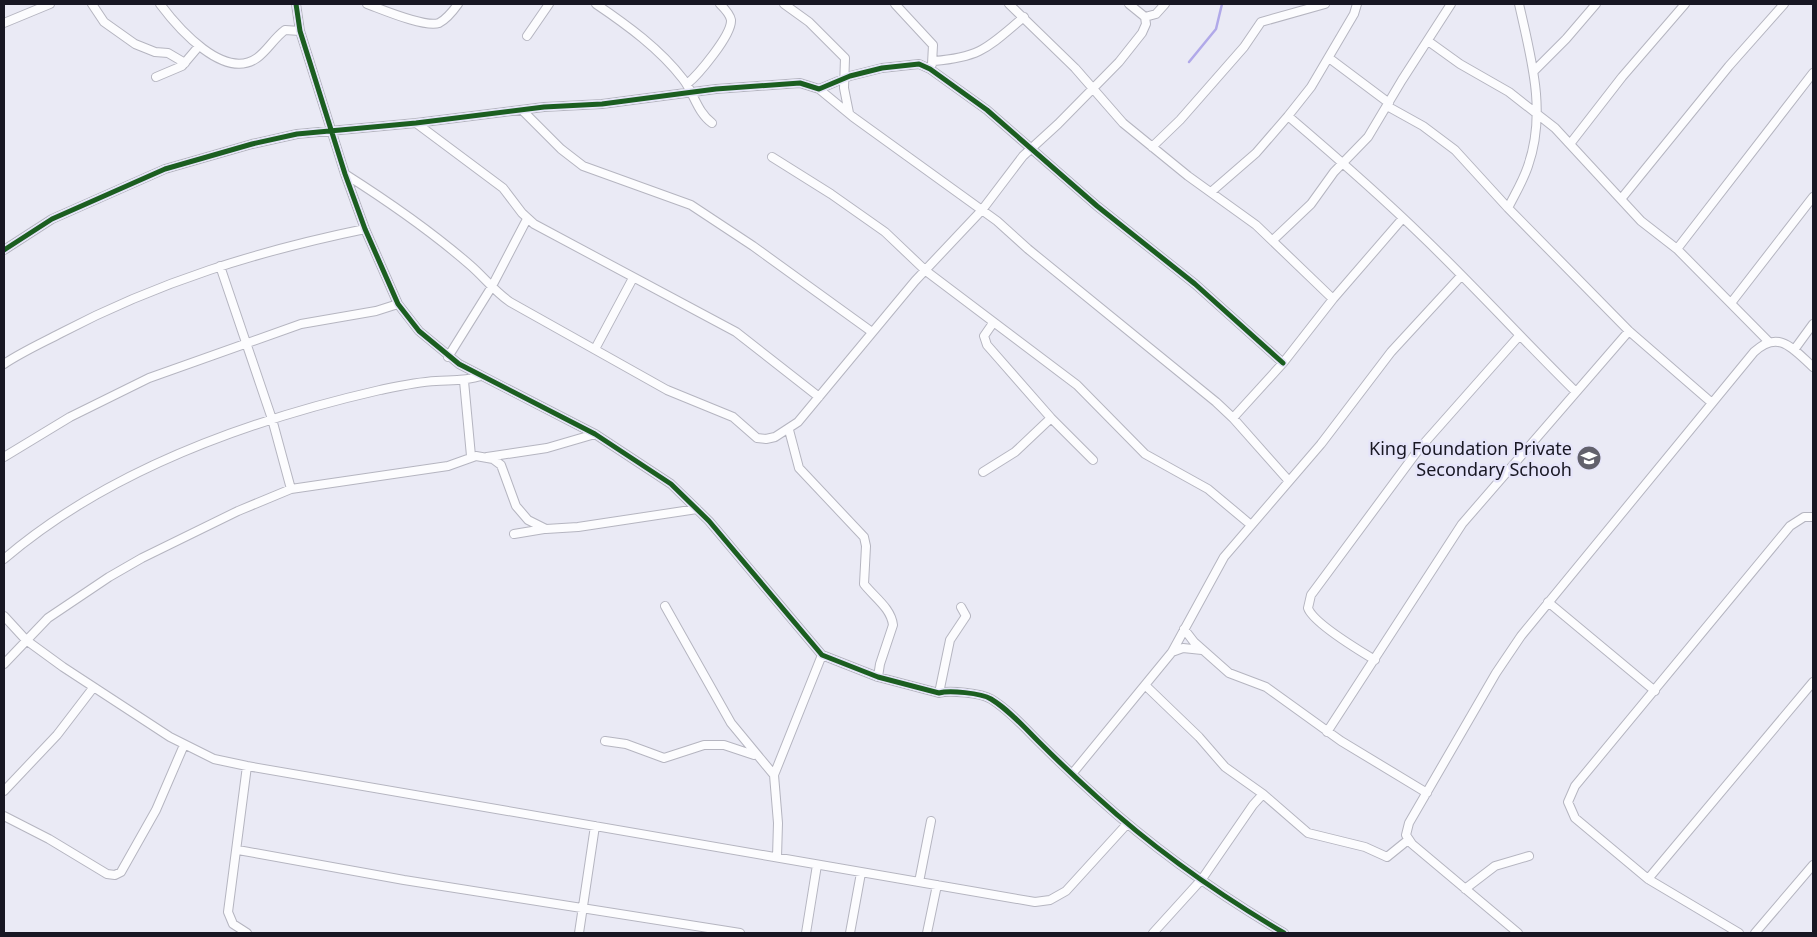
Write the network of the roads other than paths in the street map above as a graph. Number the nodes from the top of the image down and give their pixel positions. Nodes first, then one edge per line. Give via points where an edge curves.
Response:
1 (50, 4) edge
2 (92, 4) edge
3 (160, 4) edge
4 (296, 4) edge
5 (367, 4) edge
6 (458, 4) edge
7 (549, 4) edge
8 (596, 4) edge
9 (720, 4) edge
10 (784, 4) edge
11 (896, 4) edge
12 (1009, 4) edge
13 (1129, 4) edge
14 (1165, 4) edge
15 (1325, 4) edge
16 (1357, 4) edge
17 (1451, 4) edge
18 (1519, 4) edge
19 (1596, 4) edge
20 (1685, 4) edge
21 (1784, 4) edge
22 (1024, 17) junction
23 (1145, 17) junction
24 (4, 22) edge
25 (300, 31) junction
26 (528, 36) dead end
27 (1428, 41) junction
28 (199, 46) junction
29 (1329, 58) junction
30 (934, 61) junction
31 (185, 63) junction
32 (930, 69) junction
33 (1534, 71) junction
34 (1813, 74) edge
35 (156, 77) dead end
36 (845, 80) junction
37 (687, 84) junction
38 (1092, 88) junction
39 (819, 89) junction
40 (690, 93) junction
41 (1388, 105) junction
42 (522, 110) junction
43 (850, 113) junction
44 (1538, 114) junction
45 (1288, 116) junction
46 (416, 123) junction
47 (712, 123) dead end
48 (331, 131) junction
49 (1570, 144) junction
50 (1152, 147) junction
51 (1031, 148) junction
52 (772, 157) dead end
53 (1344, 163) junction
54 (345, 174) junction
55 (1211, 192) junction
56 (1813, 197) edge
57 (1621, 199) junction
58 (1508, 208) junction
59 (982, 210) junction
60 (1403, 218) junction
61 (527, 219) junction
62 (365, 229) junction
63 (1273, 240) junction
64 (1677, 248) junction
65 (4, 250) edge
66 (220, 266) junction
67 (926, 271) junction
68 (1461, 276) junction
69 (633, 278) junction
70 (491, 288) junction
71 (1333, 299) junction
72 (1731, 303) junction
73 (398, 304) junction
74 (993, 323) junction
75 (1813, 324) edge
76 (1629, 331) junction
77 (872, 332) junction
78 (1519, 336) junction
79 (1769, 342) junction
80 (245, 343) junction
81 (595, 349) junction
82 (1794, 350) junction
83 (448, 357) junction
84 (4, 364) edge
85 (1282, 364) junction
86 (1813, 367) edge
87 (481, 376) junction
88 (464, 381) junction
89 (1576, 392) junction
90 (819, 397) junction
91 (1712, 403) junction
92 (1051, 418) junction
93 (1233, 418) junction
94 (272, 419) junction
95 (789, 430) junction
96 (595, 434) junction
97 (471, 456) junction
98 (4, 457) edge
99 (487, 457) junction
100 (1093, 460) dead end
101 (982, 472) dead end
102 (1288, 480) junction
103 (291, 490) junction
104 (697, 509) junction
105 (1813, 518) edge
106 (1251, 524) junction
107 (546, 529) junction
108 (514, 534) dead end
109 (4, 559) edge
110 (1548, 602) junction
111 (665, 606) dead end
112 (961, 607) dead end
113 (4, 616) edge
114 (1184, 629) junction
115 (26, 640) junction
116 (1172, 652) junction
117 (1206, 652) junction
118 (822, 655) junction
119 (1375, 660) junction
120 (4, 664) edge
121 (878, 677) junction
122 (1813, 682) edge
123 (1146, 686) junction
124 (93, 688) junction
125 (1655, 691) junction
126 (939, 692) junction
127 (1327, 732) junction
128 (605, 741) dead end
129 (184, 745) junction
130 (756, 756) junction
131 (247, 766) junction
132 (1072, 774) junction
133 (774, 775) junction
134 (4, 791) edge
135 (1427, 793) junction
136 (1263, 794) junction
137 (4, 816) edge
138 (931, 821) dead end
139 (1127, 824) junction
140 (594, 826) junction
141 (1408, 840) junction
142 (238, 850) junction
143 (1528, 856) dead end
144 (777, 857) junction
145 (817, 865) junction
146 (1813, 865) edge
147 (861, 873) junction
148 (1202, 879) junction
149 (1648, 879) junction
150 (919, 882) junction
151 (937, 885) junction
152 (1465, 888) junction
153 (583, 907) junction
154 (1271, 926) junction
155 (247, 933) edge
156 (579, 933) edge
157 (740, 933) edge
158 (806, 933) edge
159 (850, 933) edge
160 (927, 933) edge
161 (1153, 933) edge
162 (1266, 933) edge
163 (1284, 933) edge
164 (1518, 933) edge
165 (1739, 933) edge
166 (1755, 933) edge

1 - 24 street
2 - 31 street via 104,22 135,44 168,53
3 - 28 street
4 - 25 street
5 - 6 street via 436,24
7 - 26 street
8 - 37 street via 647,42
9 - 37 street via 729,15 730,25 703,69
10 - 36 street via 809,22 845,58
11 - 30 street via 930,40
12 - 22 street
13 - 23 street
14 - 23 street via 1156,14
15 - 50 street via 1261,22 1244,48
16 - 29 street
17 - 27 street
18 - 33 street
19 - 33 street
20 - 49 street
21 - 57 street
22 - 30 street via 981,52 961,59
22 - 38 street
23 - 38 street via 1142,33
25 - 28 street via 285,30 257,58 235,65
25 - 48 street
27 - 41 street
27 - 44 street
28 - 31 street
29 - 41 street
29 - 45 street
30 - 32 street
31 - 35 street
32 - 36 street via 919,64 895,66 857,74
32 - 51 street via 987,110
33 - 44 street
34 - 64 street
36 - 39 street
36 - 43 street via 844,92
37 - 40 street
38 - 50 street via 1123,122
38 - 51 street
39 - 40 street via 800,83
39 - 43 street
40 - 42 street
40 - 47 street
41 - 53 street via 1368,137
41 - 58 street via 1455,150
42 - 46 street
42 - 77 street via 583,166 691,205
43 - 59 street
44 - 49 street
44 - 58 street via 1528,166
45 - 53 street
45 - 55 street via 1256,153
46 - 48 street
46 - 61 street via 503,188
48 - 54 street
48 - 65 street via 261,142 165,169 52,219
49 - 57 street
50 - 55 street
51 - 59 street
51 - 85 street via 1097,206 1195,284
52 - 67 street via 864,217
53 - 60 street
53 - 63 street via 1315,200
54 - 62 street
54 - 70 street via 416,221 472,266
55 - 63 street
56 - 72 street
57 - 64 street via 1641,221
58 - 76 street
59 - 67 street
59 - 93 street
60 - 68 street
60 - 71 street
61 - 69 street
61 - 70 street
62 - 66 street via 291,244
62 - 73 street
63 - 71 street
64 - 72 street
66 - 80 street
66 - 84 street via 127,300
67 - 74 street
67 - 77 street
68 - 78 street
68 - 102 street via 1391,352 1338,422
69 - 81 street
69 - 90 street via 736,332
70 - 81 street
70 - 83 street
71 - 85 street
72 - 79 street
73 - 80 street via 367,313 301,324
73 - 83 street via 419,331
74 - 92 street via 984,336 987,345
74 - 106 street via 1077,384 1145,454 1208,489
75 - 82 street
76 - 89 street
76 - 91 street
77 - 90 street
78 - 89 street
78 - 119 street via 1419,449 1311,595 1308,608 1313,616
79 - 82 street via 1786,344
79 - 91 street via 1754,352
80 - 94 street
80 - 98 street via 149,378 70,417
81 - 95 street via 667,390 733,416 757,438 775,438
82 - 86 street
83 - 87 street
85 - 93 street
87 - 88 street
87 - 96 street
88 - 94 street via 415,382
88 - 97 street
89 - 119 street via 1462,524
90 - 95 street
91 - 110 street
92 - 100 street
92 - 101 street via 1015,452
93 - 102 street
94 - 103 street
94 - 109 street via 187,450 140,473 54,521
95 - 121 street via 799,468 864,537 864,584 885,606 892,619 892,632
96 - 99 street via 547,448
96 - 104 street via 653,471
97 - 99 street
97 - 103 street via 448,466
99 - 107 street via 497,461 503,469 510,494 522,514
102 - 106 street
103 - 115 street via 238,511 142,558 48,618
104 - 107 street
104 - 118 street
105 - 125 street via 1804,517 1790,526
106 - 114 street via 1217,568
107 - 108 street
110 - 125 street
110 - 135 street via 1496,673
111 - 130 street via 731,723
112 - 126 street via 966,616 950,640
113 - 115 street
114 - 116 street
114 - 117 street
115 - 120 street
115 - 124 street
116 - 117 street via 1193,648
116 - 123 street
117 - 127 street via 1229,673 1266,686
118 - 121 street
118 - 133 street
119 - 127 street
121 - 126 street
122 - 149 street
123 - 132 street
123 - 136 street via 1225,767
124 - 129 street
124 - 134 street via 57,735
125 - 149 street via 1575,786 1568,802 1575,818
126 - 132 street via 947,690 986,696 1006,710
127 - 135 street
128 - 130 street via 626,744 664,758 704,745 724,745
129 - 131 street via 214,759
129 - 137 street via 156,810 121,872 114,876
130 - 133 street
131 - 140 street
131 - 142 street
132 - 139 street
133 - 144 street
135 - 141 street via 1406,830
136 - 141 street via 1314,836 1365,847 1387,858
136 - 148 street
138 - 150 street
139 - 148 street
139 - 151 street via 1074,885 1050,900 1026,901
140 - 144 street
140 - 153 street
141 - 152 street
142 - 153 street via 404,880
142 - 155 street via 228,912 233,924
143 - 152 street via 1495,866
144 - 145 street
145 - 147 street
145 - 158 street
146 - 166 street
147 - 150 street
147 - 159 street
148 - 154 street
148 - 161 street
149 - 165 street
150 - 151 street
151 - 160 street
152 - 164 street
153 - 156 street
153 - 157 street
154 - 162 street
154 - 163 street

